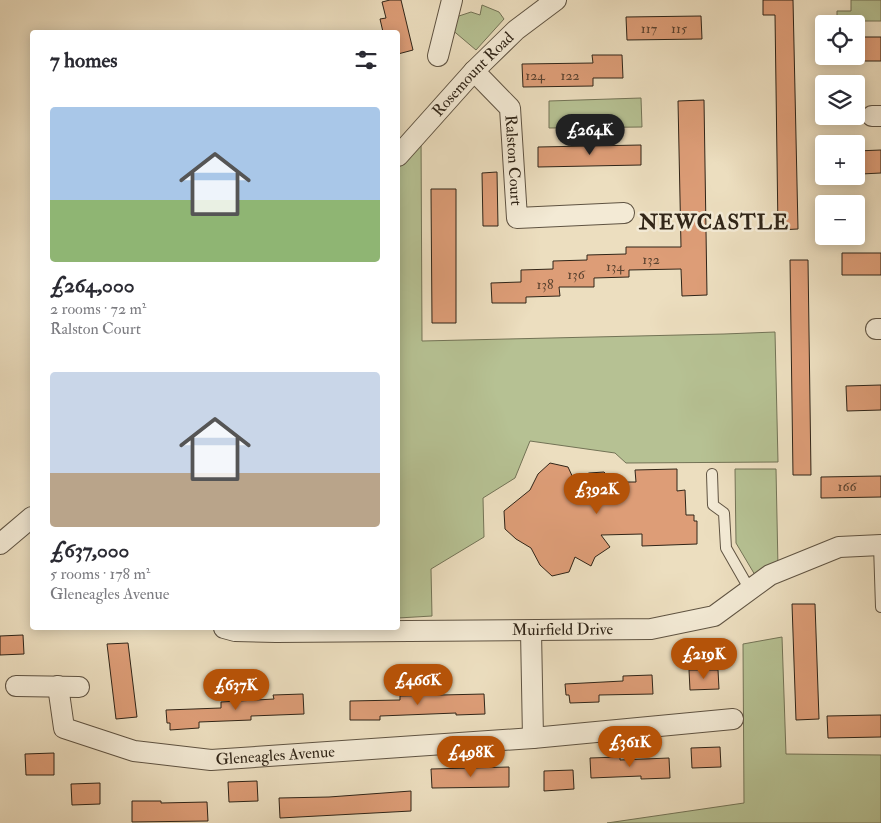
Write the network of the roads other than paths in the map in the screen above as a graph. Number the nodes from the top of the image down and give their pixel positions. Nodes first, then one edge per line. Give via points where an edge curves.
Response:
1 (452, 0) edge
2 (556, 0) edge
3 (438, 56) dead end
4 (474, 71) junction
5 (400, 154) edge
6 (624, 213) dead end
7 (712, 474) dead end
8 (30, 518) edge
9 (0, 544) edge
10 (880, 545) edge
11 (750, 590) junction
12 (881, 607) edge
13 (231, 630) edge
14 (531, 631) junction
15 (16, 686) dead end
16 (58, 686) junction
17 (79, 687) dead end
18 (733, 719) dead end
19 (533, 738) junction

1 - 3 street
2 - 4 street, Rosemount Road via 516,30
4 - 5 street, Rosemount Road
4 - 6 street, Ralston Court via 510,108 517,218
7 - 11 lane via 713,505 724,513 726,548
8 - 9 street
10 - 11 street, Muirfield Drive via 839,547 770,575
10 - 12 lane
11 - 14 street, Muirfield Drive via 714,616 651,629
13 - 14 street, Muirfield Drive
14 - 19 street
15 - 16 street
16 - 17 street
16 - 19 street, Gleneagles Avenue via 64,728 134,751 211,760
18 - 19 street, Gleneagles Avenue

